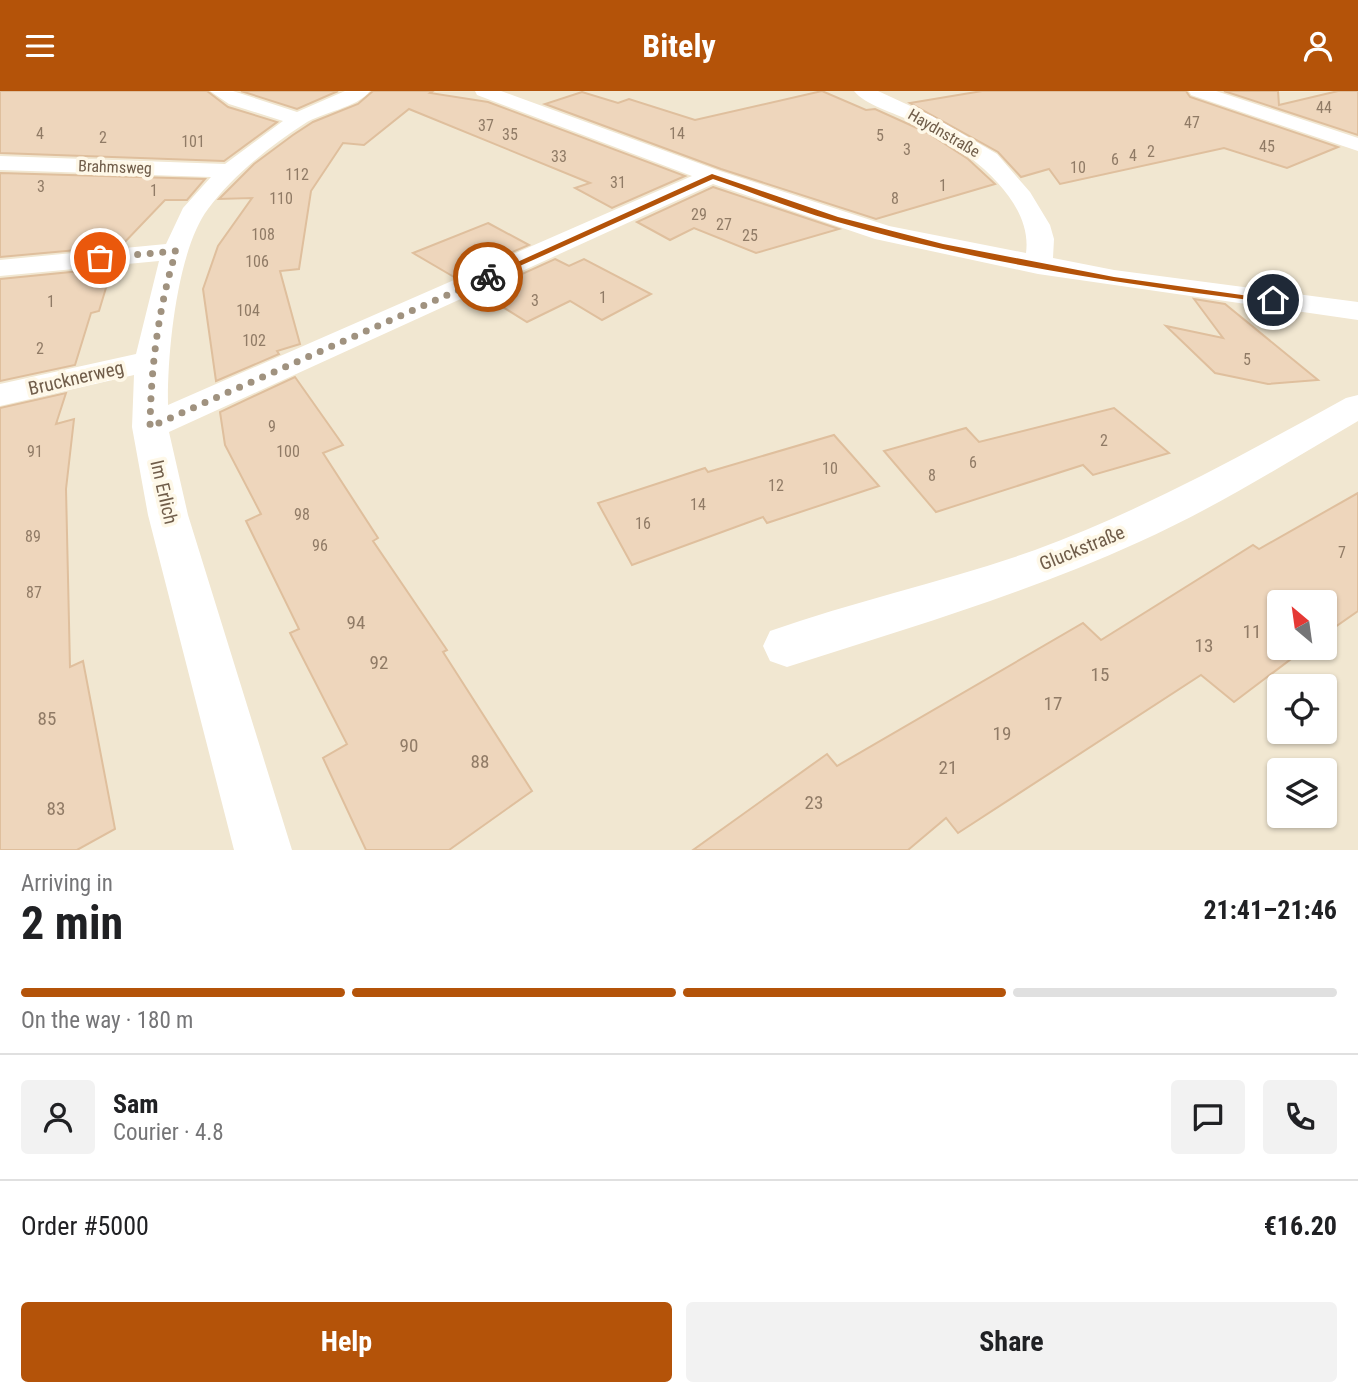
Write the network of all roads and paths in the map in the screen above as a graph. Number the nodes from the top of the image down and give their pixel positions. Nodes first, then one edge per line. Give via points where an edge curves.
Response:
1 (219, 91) edge
2 (361, 91) edge
3 (484, 91) edge
4 (863, 91) edge
5 (1198, 91) edge
6 (298, 119) junction
7 (1358, 145) edge
8 (0, 163) edge
9 (230, 171) junction
10 (712, 176) junction
11 (176, 251) junction
12 (1038, 266) junction
13 (0, 268) edge
14 (1356, 314) edge
15 (152, 361) junction
16 (0, 395) edge
17 (1358, 406) edge
18 (150, 427) junction
19 (787, 646) dead end
20 (263, 850) edge

1 - 6 street
2 - 6 street, Im Erlich
3 - 10 street
4 - 12 street, Haydnstraße via 925,120 989,159 1021,197 1037,225 1041,239
5 - 7 street
6 - 9 street, Im Erlich
8 - 9 street, Brahmsweg
9 - 11 street, Im Erlich via 195,208
10 - 12 street via 884,233
10 - 18 street
11 - 13 street
11 - 15 street, Im Erlich
12 - 14 street
15 - 16 street, Brucknerweg
15 - 18 street, Im Erlich
17 - 19 street, Gluckstraße via 1223,483 1125,531 965,592
18 - 20 street, Im Erlich via 168,515

